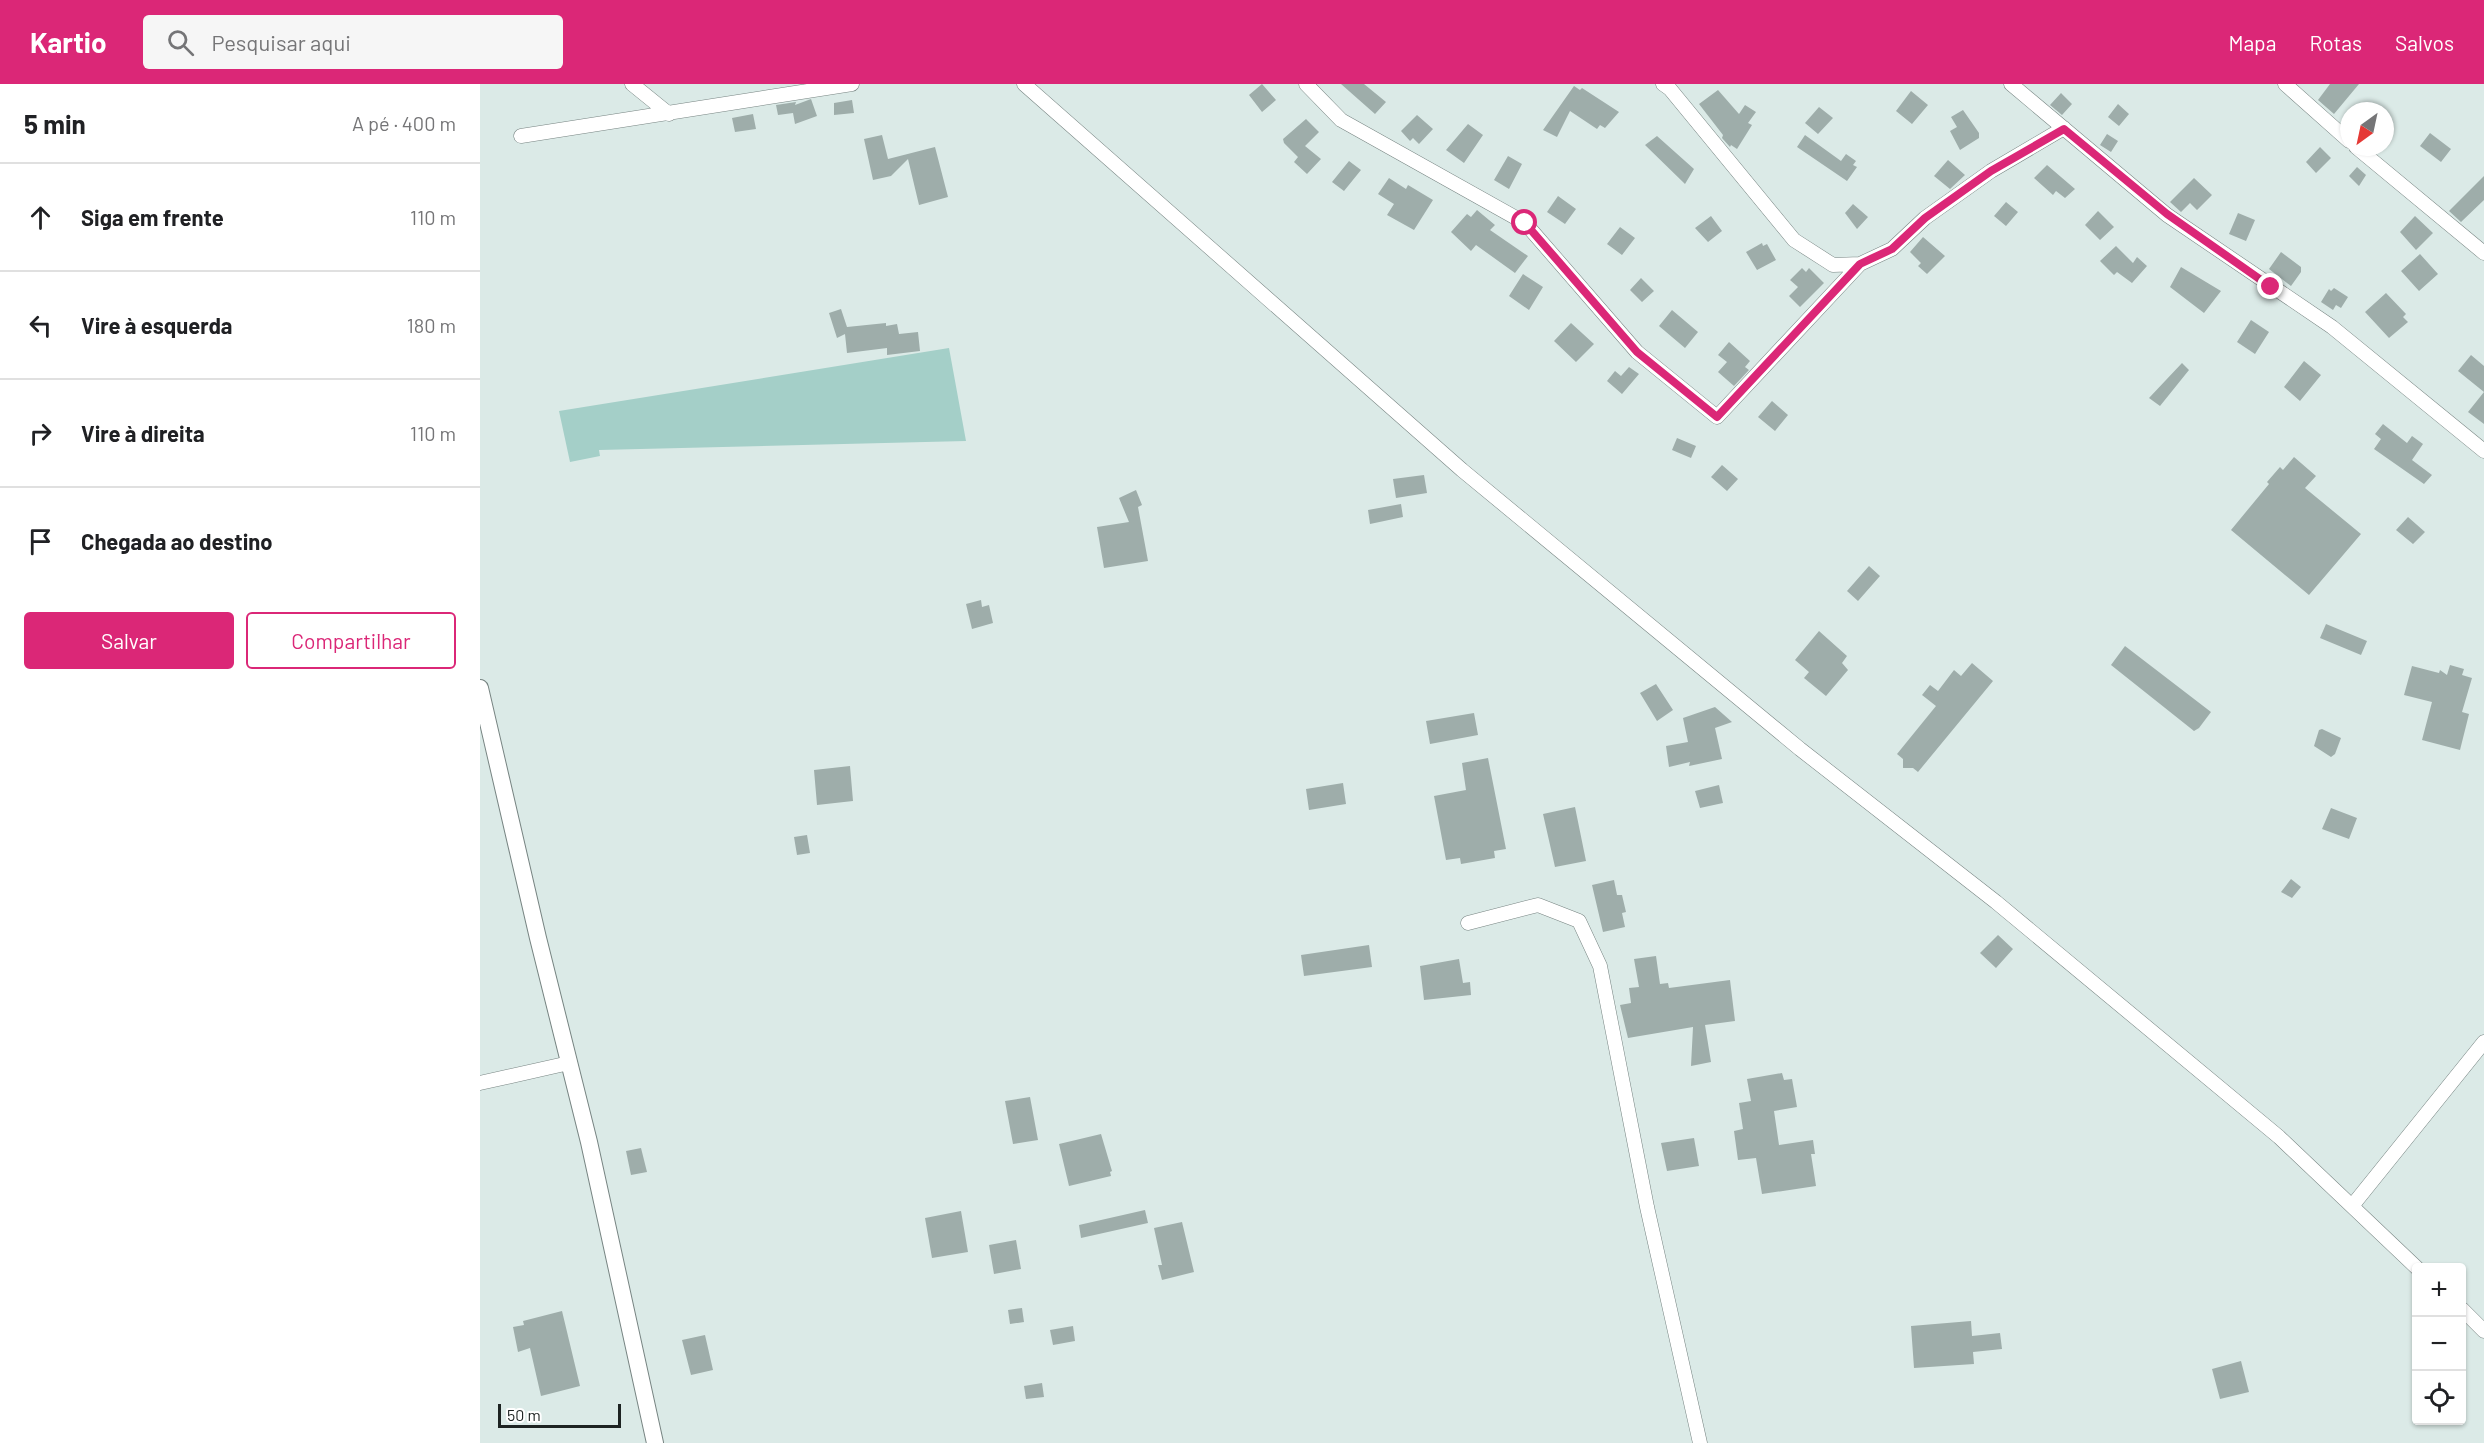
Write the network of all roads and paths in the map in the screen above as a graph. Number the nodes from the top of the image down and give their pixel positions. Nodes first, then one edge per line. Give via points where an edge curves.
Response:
1 (632, 84) edge
2 (852, 84) edge
3 (1024, 84) edge
4 (1306, 84) edge
5 (1663, 84) edge
6 (2011, 84) edge
7 (2285, 84) edge
8 (669, 114) junction
9 (2064, 129) junction
10 (2340, 133) edge
11 (521, 136) dead end
12 (2367, 156) edge
13 (2484, 253) edge
14 (1860, 264) junction
15 (2484, 450) edge
16 (480, 688) edge
17 (1468, 923) dead end
18 (2484, 1042) edge
19 (569, 1063) junction
20 (480, 1083) edge
21 (2352, 1206) junction
22 (2412, 1263) edge
23 (2466, 1314) edge
24 (2484, 1331) edge
25 (655, 1443) edge
26 (1700, 1443) edge

1 - 8 street
2 - 8 street
3 - 21 street via 1462,470 1800,749 1996,902 2279,1137
4 - 14 street via 1341,120 1525,223 1637,352 1717,417
5 - 14 street via 1794,240 1833,265
6 - 9 street
7 - 10 street
8 - 11 street
9 - 14 street via 1991,171 1925,218 1892,249
9 - 15 street via 2167,214 2332,327
12 - 13 street
16 - 19 street
17 - 26 street via 1538,905 1579,921 1600,966 1647,1207
18 - 21 street
19 - 20 street
19 - 25 street
21 - 22 street
23 - 24 street

